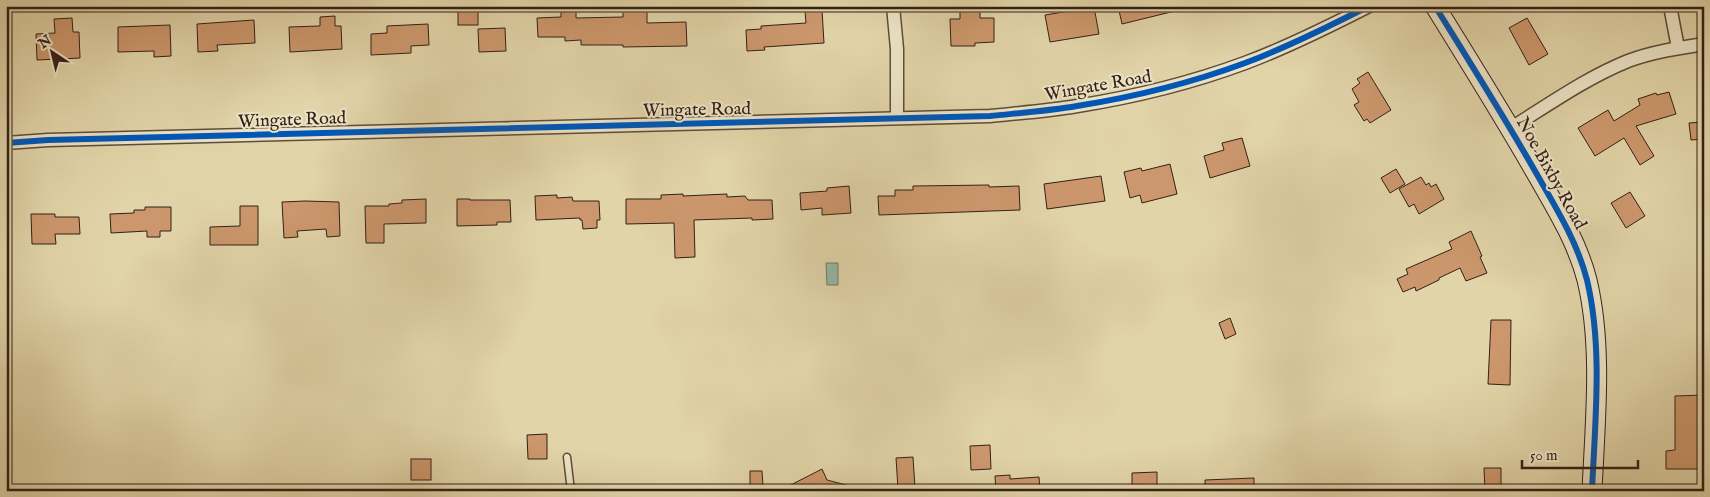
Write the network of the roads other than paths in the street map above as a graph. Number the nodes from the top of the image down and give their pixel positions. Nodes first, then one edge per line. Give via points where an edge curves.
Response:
1 (893, 6) edge
2 (1369, 6) edge
3 (1435, 6) edge
4 (1670, 6) edge
5 (1704, 44) edge
6 (1678, 48) junction
7 (897, 118) junction
8 (1510, 128) junction
9 (6, 143) edge
10 (567, 457) dead end
11 (572, 491) edge
12 (1592, 491) edge

1 - 7 street
2 - 7 street, Wingate Road via 1245,63 1134,95 1074,107 990,116
3 - 8 street, Noe Bixby Road
4 - 6 street
5 - 6 street
6 - 8 street via 1627,62 1579,85
7 - 9 street, Wingate Road
8 - 12 street, Noe Bixby Road via 1561,216 1586,280 1595,335
10 - 11 lane

